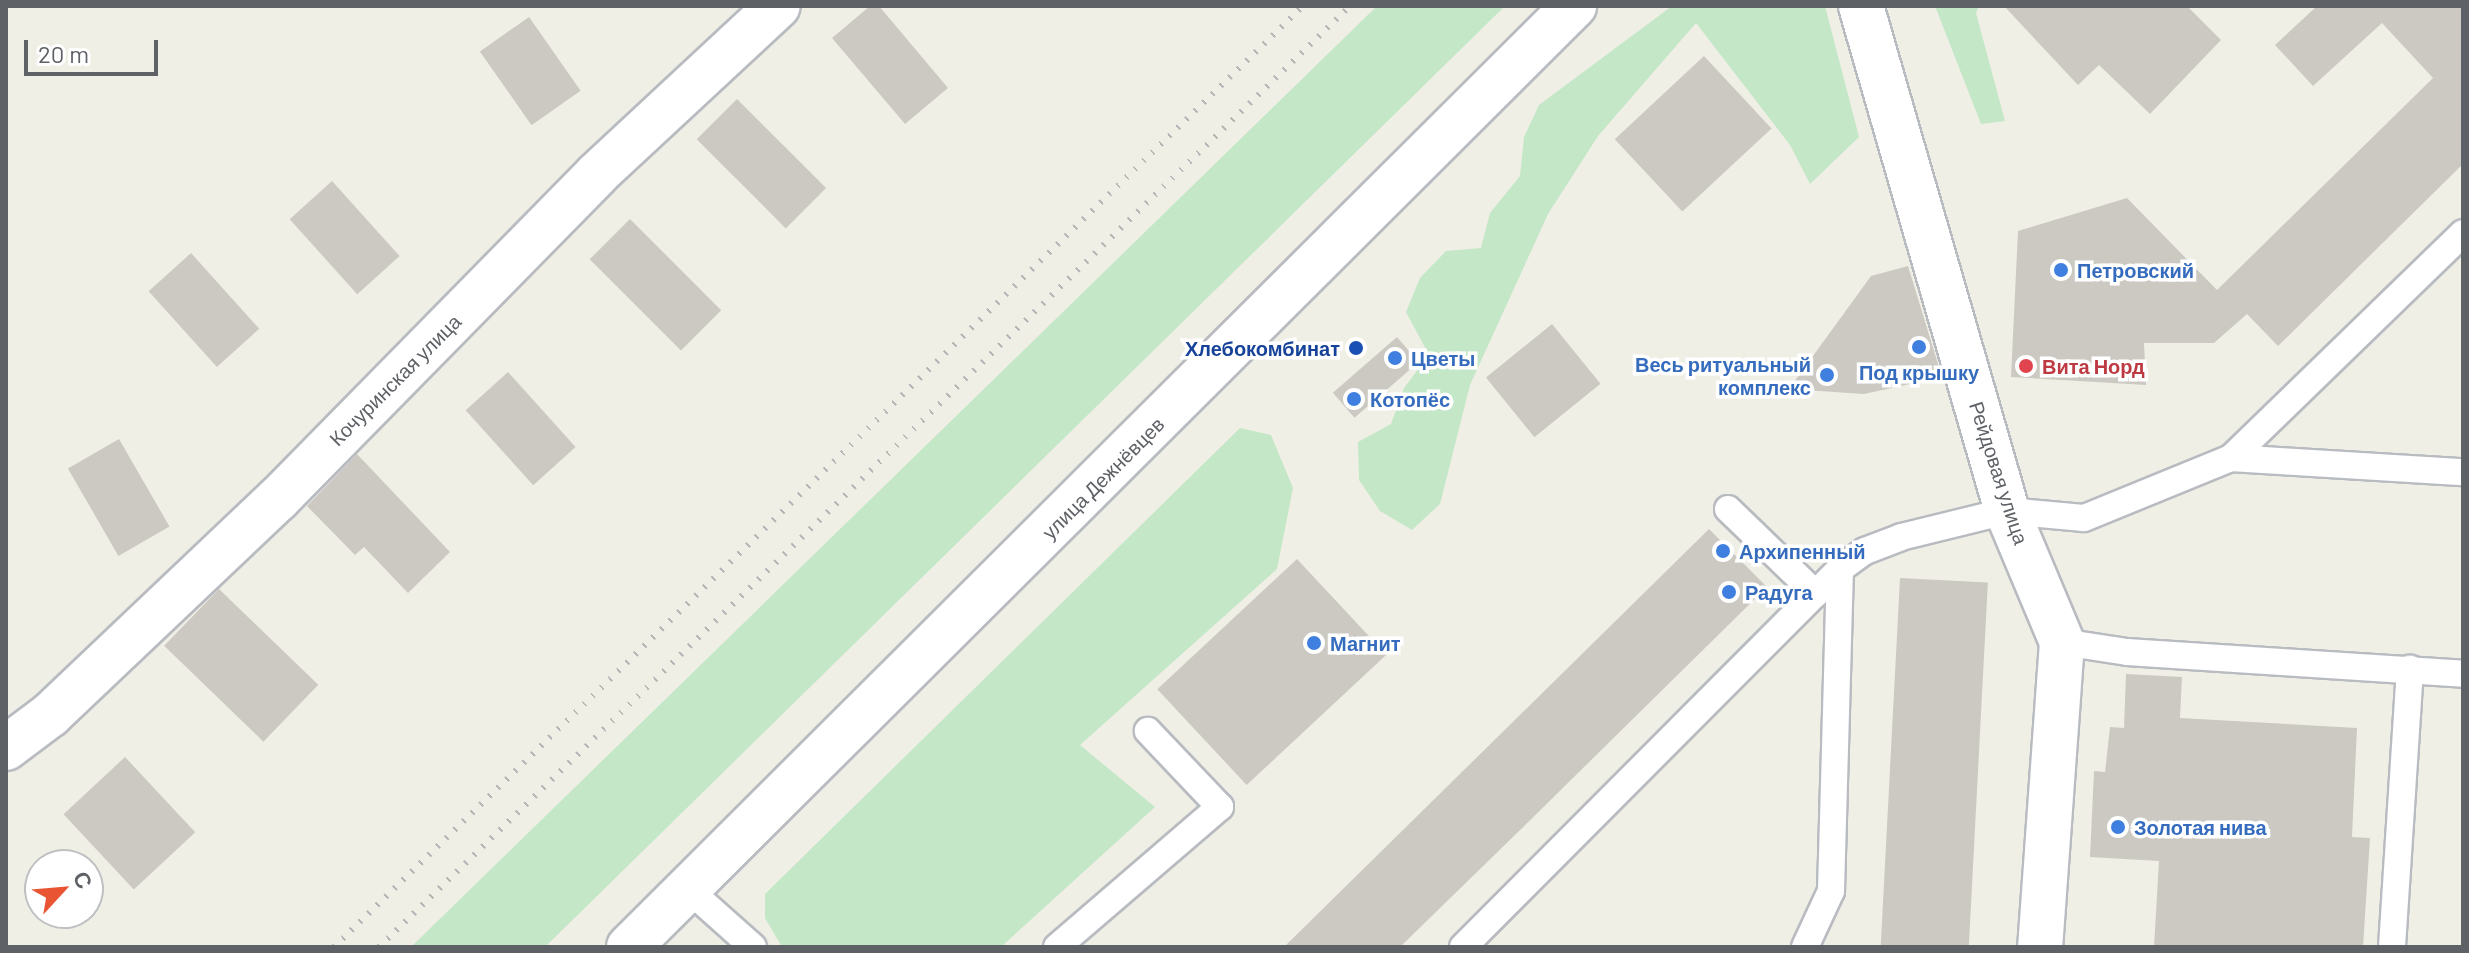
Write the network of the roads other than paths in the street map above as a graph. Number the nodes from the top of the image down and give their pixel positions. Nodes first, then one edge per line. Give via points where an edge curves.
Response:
1 (778, 6) edge
2 (1574, 6) edge
3 (1861, 6) edge
4 (2463, 233) edge
5 (2231, 458) junction
6 (2463, 472) edge
7 (1728, 509) dead end
8 (2007, 511) junction
9 (1840, 569) junction
10 (1816, 594) junction
11 (2062, 642) junction
12 (2410, 669) junction
13 (2463, 674) edge
14 (1148, 731) dead end
15 (6, 748) edge
16 (688, 889) junction
17 (629, 947) edge
18 (753, 947) edge
19 (1057, 947) edge
20 (1463, 947) edge
21 (1805, 947) edge
22 (2040, 947) edge
23 (2392, 947) edge

1 - 15 street, Кочуринская улица via 596,175 278,499 50,715
2 - 16 street, улица Дежнёвцев
3 - 8 street, Рейдовая улица
4 - 5 lane
5 - 6 lane
5 - 8 lane via 2084,518
7 - 10 lane
8 - 9 lane via 1901,537 1865,551
8 - 11 street, Рейдовая улица
9 - 10 lane
9 - 21 lane via 1831,891
10 - 20 lane
11 - 12 lane via 2127,652
11 - 22 street, Рейдовая улица
12 - 13 lane
12 - 23 lane
14 - 19 lane via 1220,807
16 - 17 street, улица Дежнёвцев
16 - 18 lane

